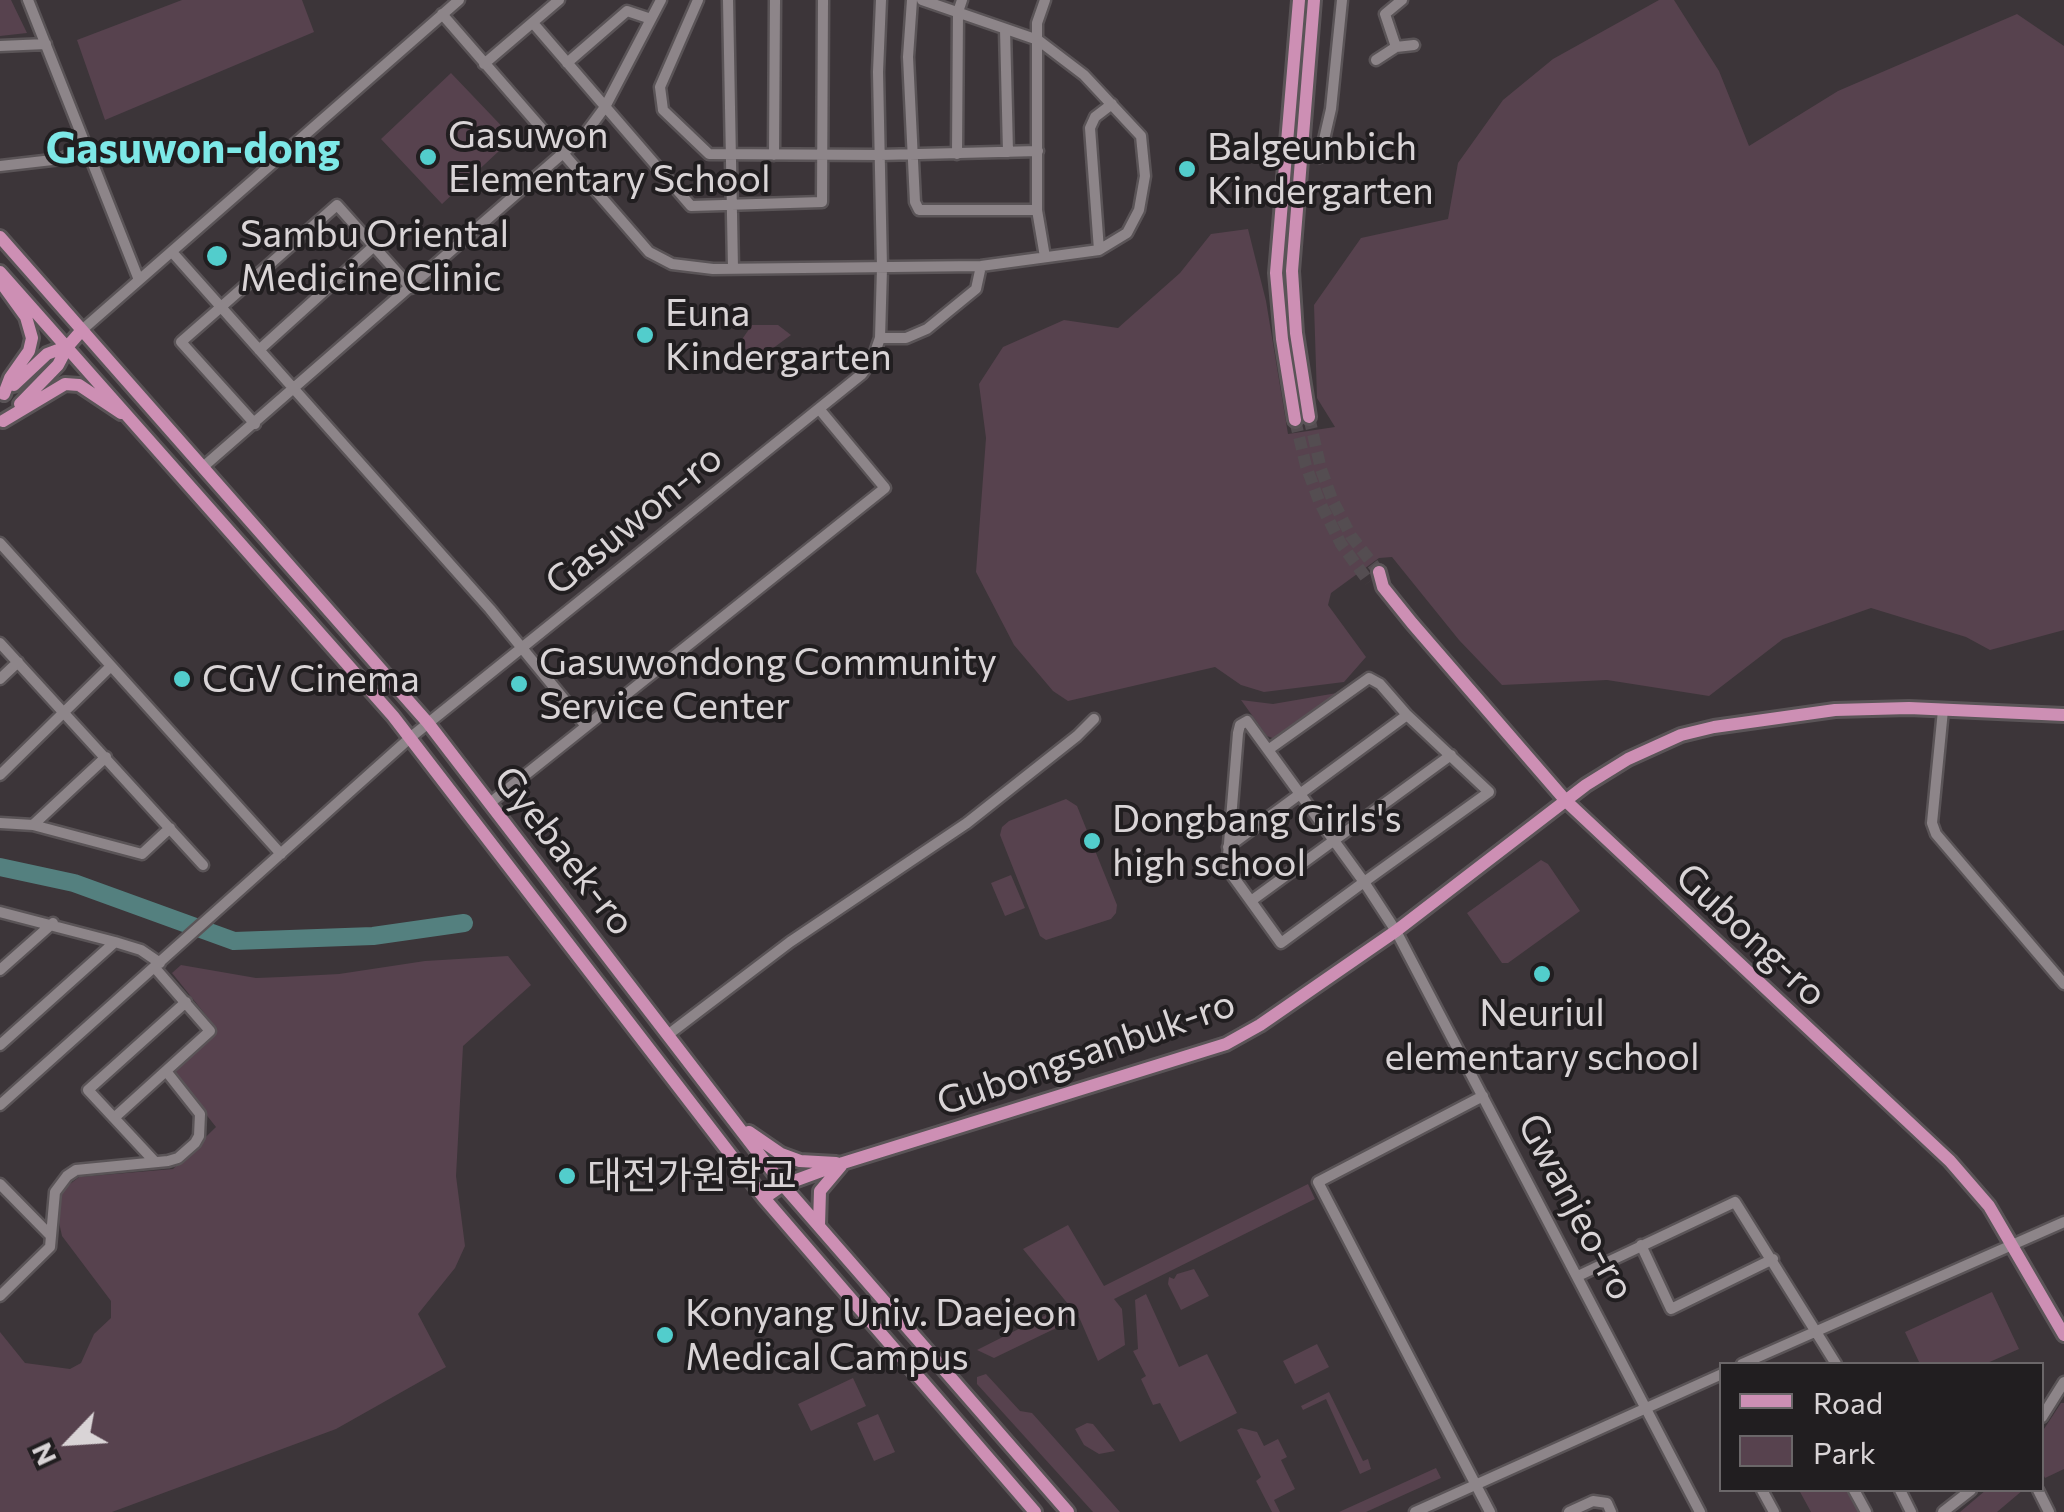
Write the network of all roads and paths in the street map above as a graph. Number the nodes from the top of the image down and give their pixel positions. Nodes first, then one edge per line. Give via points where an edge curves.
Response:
1 (28, 0) edge
2 (458, 0) edge
3 (559, 0) edge
4 (661, 0) edge
5 (698, 0) edge
6 (728, 0) edge
7 (775, 0) edge
8 (823, 0) edge
9 (880, 0) edge
10 (912, 0) edge
11 (922, 0) edge
12 (1045, 0) edge
13 (1299, 0) edge
14 (1314, 0) edge
15 (1342, 0) edge
16 (1402, 0) edge
17 (960, 6) edge
18 (442, 14) junction
19 (651, 18) junction
20 (533, 23) junction
21 (1006, 29) junction
22 (1038, 40) junction
23 (46, 44) junction
24 (1414, 45) dead end
25 (0, 46) edge
26 (1396, 47) junction
27 (1376, 60) dead end
28 (567, 63) junction
29 (484, 64) junction
30 (1112, 104) junction
31 (605, 107) junction
32 (86, 148) junction
33 (1038, 151) junction
34 (1008, 152) junction
35 (731, 154) junction
36 (912, 154) junction
37 (957, 154) junction
38 (564, 155) junction
39 (774, 155) junction
40 (822, 155) junction
41 (880, 156) junction
42 (1320, 158) dead end
43 (0, 166) edge
44 (732, 205) junction
45 (1038, 210) junction
46 (0, 237) edge
47 (374, 246) junction
48 (1099, 250) junction
49 (172, 252) junction
50 (1045, 258) junction
51 (981, 266) junction
52 (733, 268) junction
53 (882, 268) junction
54 (0, 272) edge
55 (139, 280) junction
56 (0, 281) edge
57 (411, 288) junction
58 (221, 306) junction
59 (82, 330) junction
60 (880, 338) junction
61 (68, 346) junction
62 (259, 350) junction
63 (294, 390) junction
64 (2, 396) edge
65 (820, 410) junction
66 (130, 417) junction
67 (1, 422) edge
68 (255, 424) junction
69 (203, 467) junction
70 (0, 543) edge
71 (1377, 580) tunnel mouth
72 (0, 643) edge
73 (524, 648) junction
74 (18, 662) junction
75 (110, 667) junction
76 (0, 679) edge
77 (64, 710) junction
78 (1943, 710) junction
79 (1407, 715) junction
80 (2064, 715) edge
81 (1094, 719) dead end
82 (428, 723) junction
83 (586, 726) junction
84 (411, 737) junction
85 (1268, 750) junction
86 (1451, 755) junction
87 (106, 756) junction
88 (0, 774) edge
89 (1300, 794) junction
90 (1566, 800) junction
91 (490, 803) junction
92 (0, 824) edge
93 (34, 825) junction
94 (170, 828) junction
95 (1334, 840) junction
96 (1228, 847) junction
97 (281, 854) junction
98 (203, 864) dead end
99 (1364, 882) junction
100 (1251, 901) junction
101 (0, 912) edge
102 (53, 923) junction
103 (1396, 931) junction
104 (115, 942) junction
105 (158, 965) junction
106 (0, 970) edge
107 (2064, 984) edge
108 (186, 1002) junction
109 (669, 1034) junction
110 (0, 1044) edge
111 (166, 1072) junction
112 (1483, 1096) junction
113 (0, 1105) edge
114 (114, 1118) junction
115 (740, 1127) junction
116 (156, 1162) junction
117 (843, 1163) junction
118 (0, 1184) edge
119 (784, 1185) junction
120 (764, 1198) junction
121 (2064, 1222) edge
122 (818, 1225) junction
123 (52, 1236) junction
124 (2013, 1244) junction
125 (1641, 1245) junction
126 (1773, 1259) junction
127 (1578, 1276) junction
128 (0, 1296) edge
129 (1817, 1330) junction
130 (2064, 1336) edge
131 (1746, 1362) edge
132 (1835, 1362) edge
133 (1719, 1375) edge
134 (2064, 1382) edge
135 (1648, 1408) junction
136 (2044, 1414) edge
137 (1475, 1484) junction
138 (1968, 1492) edge
139 (1035, 1512) edge
140 (1068, 1512) edge
141 (1415, 1512) edge
142 (1490, 1512) edge
143 (1569, 1512) edge
144 (1611, 1512) edge
145 (1700, 1512) edge
146 (1943, 1512) edge

1 - 23 street
2 - 18 street
3 - 20 street
4 - 19 street
5 - 35 street via 660,87 663,110 710,154
6 - 35 street
7 - 39 street
8 - 40 street
9 - 41 street, Gasuwon-ro
10 - 36 street
11 - 17 street
12 - 22 street
13 - 14 main road via 1276,273 1282,339 1302,418 1292,271
15 - 42 street
16 - 26 street via 1386,14
17 - 21 street
17 - 37 street
18 - 29 street
18 - 49 street
19 - 28 street via 627,11
19 - 31 street
20 - 28 street
20 - 29 street
21 - 22 street
21 - 34 street
22 - 30 street
22 - 33 street
23 - 25 street
23 - 32 street
24 - 26 street
26 - 27 street
28 - 31 street
29 - 38 street
30 - 48 street via 1090,128
30 - 48 street via 1141,136 1145,176 1127,233
31 - 38 street
31 - 44 street via 691,206
32 - 43 street via 61,160
32 - 55 street
33 - 34 street
33 - 45 street
34 - 37 street
35 - 39 street
35 - 44 street
36 - 37 street
36 - 41 street
36 - 45 street via 915,202 923,212
38 - 52 street via 649,252 672,264
38 - 57 street
39 - 40 street
40 - 41 street
40 - 44 street via 822,202
41 - 53 street, Gasuwon-ro
44 - 52 street
45 - 50 street
46 - 59 main road, Gyebaek-ro
47 - 57 street
47 - 58 street via 338,205
47 - 62 street
48 - 50 street
49 - 55 street
49 - 58 street
50 - 51 street
51 - 53 street
51 - 60 street via 976,289 927,329
52 - 53 street
53 - 60 street, Gasuwon-ro
54 - 61 main road, Gyebaek-ro
55 - 59 street
56 - 64 main road via 26,316 32,338
57 - 63 street
58 - 62 street
58 - 68 street via 181,342
59 - 61 main road
59 - 69 main road, Gyebaek-ro
60 - 65 street, Gasuwon-ro via 862,374
61 - 64 main road via 47,354
61 - 66 main road, Gyebaek-ro
61 - 67 main road via 58,366
62 - 63 street
63 - 68 street
63 - 73 street
65 - 73 street, Gasuwon-ro
65 - 83 street via 885,488
66 - 67 main road via 71,384
66 - 84 main road, Gyebaek-ro
68 - 69 street
69 - 82 main road, Gyebaek-ro
70 - 75 street
71 - 90 main road, Gubong-ro
72 - 74 street
73 - 82 street, Gasuwon-ro
73 - 83 street
74 - 76 street
74 - 77 street
75 - 77 street
75 - 97 street
77 - 87 street
77 - 88 street
78 - 80 main road, Gubongsanbuk-ro
78 - 90 main road, Gubongsanbuk-ro via 1835,710 1714,726 1628,759
78 - 107 street via 1936,834
79 - 85 street via 1369,678
79 - 86 street
79 - 89 street
81 - 109 street via 967,823 790,942
82 - 84 street, Gasuwon-ro
82 - 91 main road, Gyebaek-ro
83 - 91 street
84 - 97 street, Gasuwon-ro
84 - 120 main road, Gyebaek-ro
85 - 89 street, Gwanjeo-ro
85 - 96 street via 1246,722 1240,725
86 - 95 street
86 - 99 street via 1489,792
87 - 93 street
87 - 94 street
89 - 95 street, Gwanjeo-ro
89 - 96 street
90 - 103 main road, Gubongsanbuk-ro
90 - 124 main road, Gubong-ro via 1950,1161
91 - 109 main road, Gyebaek-ro
92 - 93 street
93 - 94 street via 142,854
94 - 98 street
95 - 99 street, Gwanjeo-ro
95 - 100 street
96 - 100 street via 1227,868
97 - 105 street, Gasuwon-ro
99 - 100 street via 1281,943
99 - 103 street, Gwanjeo-ro
101 - 102 street
102 - 104 street
102 - 106 street
103 - 112 street, Gwanjeo-ro
103 - 117 main road, Gubongsanbuk-ro via 1226,1044
104 - 105 street via 142,950
104 - 110 street
105 - 108 street
105 - 113 street, Gasuwon-ro
108 - 111 street via 210,1030
108 - 114 street via 88,1090
109 - 115 main road, Gyebaek-ro
111 - 114 street
111 - 116 street via 200,1114 199,1136 178,1158
112 - 127 street, Gwanjeo-ro
112 - 137 street via 1318,1182
114 - 116 street
115 - 117 main road via 800,1161
115 - 119 main road, Gyebaek-ro
116 - 123 street via 66,1176 54,1192
117 - 119 main road, Gubongsanbuk-ro
117 - 122 main road via 820,1191
118 - 123 street
119 - 120 main road, Gubongsanbuk-ro
119 - 122 main road, Gyebaek-ro
120 - 139 main road, Gyebaek-ro
121 - 124 street
122 - 140 main road, Gyebaek-ro
123 - 128 street via 45,1254
124 - 129 street
124 - 130 main road, Gubong-ro
125 - 126 street via 1736,1202
125 - 126 street via 1671,1309
125 - 127 street
126 - 129 street
127 - 135 street, Gwanjeo-ro
129 - 131 street
129 - 132 street
133 - 135 street
134 - 136 street
135 - 137 street
135 - 145 street, Gwanjeo-ro
137 - 141 street
137 - 142 street
138 - 146 street
143 - 144 street via 1593,1501 1606,1503

